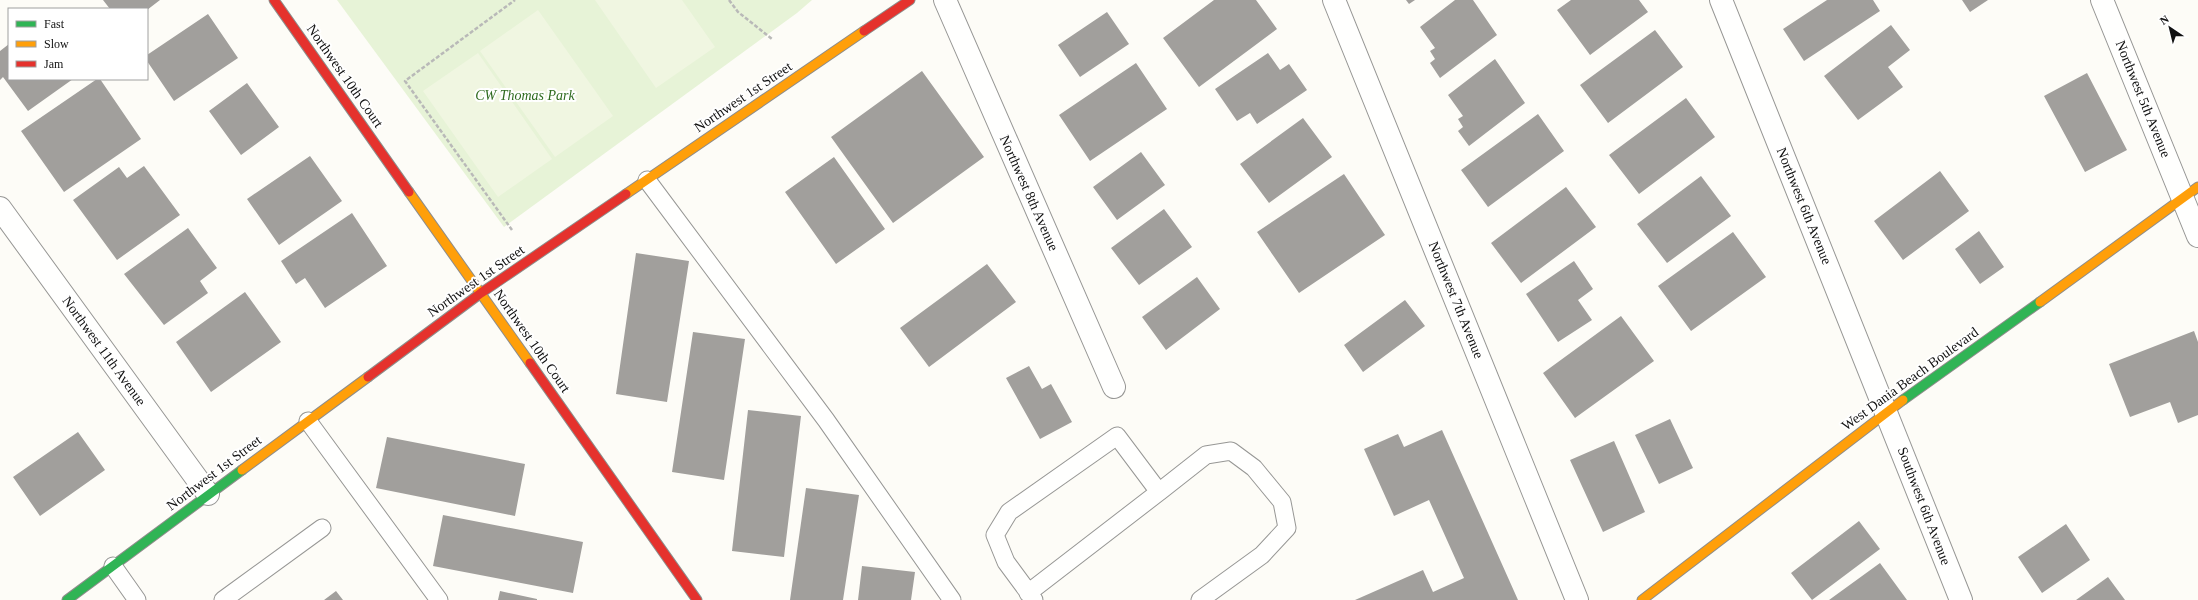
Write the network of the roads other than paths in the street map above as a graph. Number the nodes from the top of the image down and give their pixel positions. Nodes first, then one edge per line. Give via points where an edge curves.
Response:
1 (274, 0) edge
2 (910, 0) edge
3 (945, 0) edge
4 (1334, 0) edge
5 (1721, 0) edge
6 (2102, 0) edge
7 (647, 180) junction
8 (2191, 193) edge
9 (0, 208) edge
10 (2198, 236) edge
11 (481, 293) junction
12 (1114, 386) dead end
13 (1887, 412) junction
14 (308, 421) junction
15 (1159, 492) junction
16 (208, 494) junction
17 (322, 528) dead end
18 (113, 566) junction
19 (1031, 596) edge
20 (68, 600) edge
21 (137, 600) edge
22 (223, 600) edge
23 (439, 600) edge
24 (697, 600) edge
25 (952, 600) edge
26 (1200, 600) edge
27 (1577, 600) edge
28 (1642, 600) edge
29 (1961, 600) edge

1 - 11 street, Northwest 10th Court
2 - 7 street, Northwest 1st Street
3 - 12 street, Northwest 8th Avenue
4 - 27 street, Northwest 7th Avenue
5 - 13 street, Northwest 6th Avenue
6 - 8 street, Northwest 5th Avenue
7 - 11 street, Northwest 1st Street
7 - 25 lane via 826,420
8 - 10 street, Northwest 5th Avenue
8 - 13 street, West Dania Beach Boulevard
9 - 16 street, Northwest 11th Avenue
11 - 14 street, Northwest 1st Street
11 - 24 street, Northwest 10th Court
13 - 28 street, West Dania Beach Boulevard
13 - 29 street, Southwest 6th Avenue
14 - 16 street, Northwest 1st Street
14 - 23 lane
15 - 19 lane
15 - 19 lane via 1117,436 1009,512 995,535 1006,562
15 - 26 lane via 1206,455 1231,451 1254,468 1282,502 1287,528 1262,555
16 - 18 street, Northwest 1st Street
17 - 22 lane
18 - 20 street, Northwest 1st Street
18 - 21 lane

